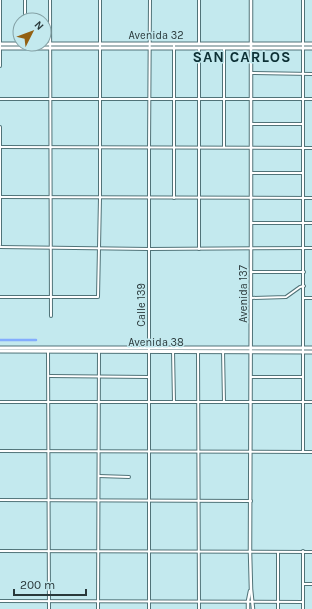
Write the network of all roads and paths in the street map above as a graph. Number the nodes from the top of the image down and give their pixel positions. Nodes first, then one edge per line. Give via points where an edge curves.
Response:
1 (0, 0) edge
2 (25, 0) edge
3 (50, 0) edge
4 (100, 0) edge
5 (150, 0) edge
6 (199, 0) edge
7 (250, 0) edge
8 (303, 0) edge
9 (25, 12) edge
10 (50, 12) edge
11 (250, 43) junction
12 (150, 44) junction
13 (174, 44) junction
14 (312, 44) edge
15 (12, 45) edge
16 (0, 46) edge
17 (12, 46) edge
18 (52, 46) edge
19 (100, 46) junction
20 (199, 46) junction
21 (303, 46) junction
22 (150, 48) junction
23 (224, 48) junction
24 (250, 48) junction
25 (312, 48) edge
26 (174, 49) junction
27 (50, 52) edge
28 (0, 66) edge
29 (250, 73) junction
30 (304, 74) junction
31 (312, 74) edge
32 (0, 99) edge
33 (51, 99) junction
34 (100, 99) junction
35 (150, 99) junction
36 (174, 99) junction
37 (198, 99) junction
38 (224, 99) junction
39 (250, 99) junction
40 (303, 99) junction
41 (312, 99) edge
42 (252, 124) junction
43 (303, 124) junction
44 (0, 127) edge
45 (0, 147) edge
46 (100, 147) junction
47 (174, 147) junction
48 (198, 147) junction
49 (224, 147) junction
50 (50, 148) junction
51 (149, 148) junction
52 (251, 148) junction
53 (302, 148) junction
54 (312, 148) edge
55 (251, 173) junction
56 (302, 173) junction
57 (0, 197) edge
58 (50, 197) junction
59 (149, 197) junction
60 (100, 198) junction
61 (174, 198) junction
62 (198, 198) junction
63 (251, 198) junction
64 (303, 198) junction
65 (312, 198) edge
66 (251, 223) junction
67 (303, 223) junction
68 (312, 223) edge
69 (0, 246) edge
70 (51, 248) junction
71 (99, 248) junction
72 (252, 248) junction
73 (304, 248) junction
74 (312, 248) edge
75 (149, 249) junction
76 (199, 249) junction
77 (251, 272) junction
78 (304, 272) junction
79 (304, 286) junction
80 (50, 296) junction
81 (0, 297) edge
82 (251, 298) junction
83 (304, 298) junction
84 (312, 298) edge
85 (50, 316) dead end
86 (312, 348) edge
87 (0, 349) edge
88 (48, 350) junction
89 (149, 350) junction
90 (251, 350) junction
91 (303, 350) junction
92 (99, 351) junction
93 (174, 351) junction
94 (198, 351) junction
95 (224, 351) junction
96 (312, 352) edge
97 (49, 376) junction
98 (99, 377) junction
99 (148, 377) junction
100 (251, 377) junction
101 (303, 377) junction
102 (0, 402) edge
103 (49, 402) junction
104 (99, 402) junction
105 (148, 402) junction
106 (174, 402) junction
107 (199, 402) junction
108 (224, 402) junction
109 (303, 402) junction
110 (312, 402) edge
111 (250, 403) junction
112 (0, 451) edge
113 (49, 451) junction
114 (99, 451) junction
115 (149, 451) junction
116 (198, 452) junction
117 (251, 452) junction
118 (303, 452) junction
119 (312, 452) edge
120 (99, 476) junction
121 (129, 477) dead end
122 (0, 500) edge
123 (49, 501) junction
124 (99, 501) junction
125 (149, 501) junction
126 (251, 501) junction
127 (199, 502) junction
128 (0, 551) edge
129 (49, 551) junction
130 (149, 551) junction
131 (198, 551) junction
132 (98, 552) junction
133 (250, 552) junction
134 (278, 552) junction
135 (303, 552) junction
136 (312, 552) edge
137 (303, 584) junction
138 (312, 584) edge
139 (251, 589) junction
140 (0, 601) edge
141 (49, 601) junction
142 (98, 601) junction
143 (149, 601) junction
144 (199, 601) junction
145 (248, 601) junction
146 (253, 601) junction
147 (278, 601) junction
148 (303, 602) junction
149 (49, 609) edge
150 (98, 609) edge
151 (149, 609) edge
152 (199, 609) edge
153 (248, 609) edge
154 (253, 609) edge
155 (278, 609) edge
156 (303, 609) edge

1 - 16 street
2 - 9 street
3 - 10 street
4 - 19 street
5 - 12 street, Calle 139
6 - 20 street
7 - 11 street, Avenida 137
8 - 21 street
11 - 20 main road, Avenida 32
11 - 21 main road, Avenida 32
11 - 24 street, Avenida 137
12 - 13 main road, Avenida 32
12 - 19 main road, Avenida 32
12 - 22 street, Calle 139
13 - 20 main road, Avenida 32
13 - 26 street
14 - 21 main road, Avenida 32
15 - 16 main road, Avenida 32
16 - 17 main road, Avenida 32
16 - 28 street
18 - 19 main road, Avenida 32
19 - 22 main road, Avenida 32
19 - 34 street
20 - 23 main road, Avenida 32
20 - 26 main road, Avenida 32
20 - 37 street
21 - 24 main road, Avenida 32
21 - 25 main road, Avenida 32
21 - 30 street
22 - 26 main road, Avenida 32
22 - 35 street, Calle 139
23 - 24 main road, Avenida 32
23 - 38 street
24 - 29 street, Avenida 137
26 - 36 street
27 - 33 street
29 - 30 street
29 - 39 street, Avenida 137
30 - 31 street
30 - 40 street
32 - 33 street
33 - 34 street
33 - 50 street
34 - 35 street
34 - 46 street
35 - 36 street
35 - 51 street, Calle 139
36 - 37 street
36 - 47 street
37 - 38 street
37 - 48 street
38 - 39 street
38 - 49 street
39 - 40 street
39 - 42 street, Avenida 137
40 - 41 street
40 - 43 street
42 - 43 street
42 - 52 street, Avenida 137
43 - 53 street
44 - 45 street
45 - 50 street
45 - 57 street
46 - 50 street
46 - 51 street
46 - 60 street
47 - 48 street
47 - 51 street
47 - 61 street
48 - 49 street
48 - 62 street
49 - 52 street
50 - 58 street
51 - 59 street, Calle 139
52 - 53 street
52 - 55 street, Avenida 137
53 - 54 street
53 - 56 street
55 - 56 street
55 - 63 street, Avenida 137
56 - 64 street
57 - 58 street
57 - 69 street
58 - 60 street
58 - 70 street
59 - 60 street
59 - 61 street
59 - 75 street, Calle 139
60 - 71 street
61 - 62 street
62 - 63 street
62 - 76 street
63 - 64 street
63 - 66 street, Avenida 137
64 - 65 street
64 - 67 street
66 - 67 street
66 - 72 street, Avenida 137
67 - 68 street
67 - 73 street
69 - 70 street
70 - 71 street
70 - 80 street
71 - 75 street
71 - 80 street via 98,297
72 - 73 street
72 - 76 street
72 - 77 street, Avenida 137
73 - 74 street
73 - 78 street
75 - 76 street
75 - 89 street, Calle 139
77 - 78 street
77 - 82 street, Avenida 137
78 - 79 street
79 - 82 street via 300,286 286,297
79 - 83 street
80 - 81 street
80 - 85 street
82 - 90 street, Avenida 137
83 - 84 street
83 - 91 street
86 - 91 main road, Avenida 38
87 - 88 main road, Avenida 38
88 - 89 main road, Avenida 38
88 - 92 main road, Avenida 38
88 - 97 street
89 - 90 main road, Avenida 38
89 - 92 main road, Avenida 38
89 - 93 main road, Avenida 38
89 - 99 street, Calle 139
90 - 91 main road, Avenida 38
90 - 95 main road, Avenida 38
90 - 100 street, Avenida 137
91 - 96 main road, Avenida 38
91 - 101 street
92 - 98 street
93 - 94 main road, Avenida 38
93 - 106 street
94 - 95 main road, Avenida 38
94 - 107 street
95 - 108 street
97 - 98 street
97 - 103 street
98 - 99 street
98 - 104 street
99 - 105 street, Calle 139
100 - 101 street
100 - 111 street, Avenida 137
101 - 109 street
102 - 103 street
103 - 104 street
103 - 113 street
104 - 105 street
104 - 114 street
105 - 106 street
105 - 115 street, Calle 139
106 - 107 street
107 - 108 street
107 - 116 street
108 - 111 street
109 - 110 street
109 - 111 street
109 - 118 street
111 - 117 street, Avenida 137
112 - 113 street
113 - 114 street
113 - 123 street
114 - 115 street
114 - 120 street
115 - 116 street
115 - 125 street, Calle 139
116 - 117 street
116 - 127 street
117 - 118 street
117 - 126 street, Avenida 137
118 - 119 street
120 - 121 street
120 - 124 street
122 - 123 street
123 - 124 street
123 - 129 street
124 - 125 street
124 - 132 street
125 - 127 street
125 - 130 street, Calle 139
126 - 127 street
126 - 133 street, Avenida 137
127 - 131 street
128 - 129 street
129 - 132 street
129 - 141 street
130 - 131 street
130 - 132 street
130 - 143 street, Calle 139
131 - 133 street
131 - 144 street
132 - 142 street
133 - 134 street
133 - 139 street, Avenida 137
134 - 135 street
134 - 147 street
135 - 136 street
135 - 137 street
137 - 138 street
137 - 148 street
139 - 145 street, Avenida 137
139 - 146 street, Avenida 137
140 - 141 street
141 - 142 street
141 - 149 street
142 - 143 street
142 - 150 street
143 - 144 street
143 - 151 street, Calle 139
144 - 145 street
144 - 152 street
145 - 146 street
145 - 153 street, Avenida 137
146 - 147 street
146 - 154 street, Avenida 137
147 - 148 street
147 - 155 street
148 - 156 street

